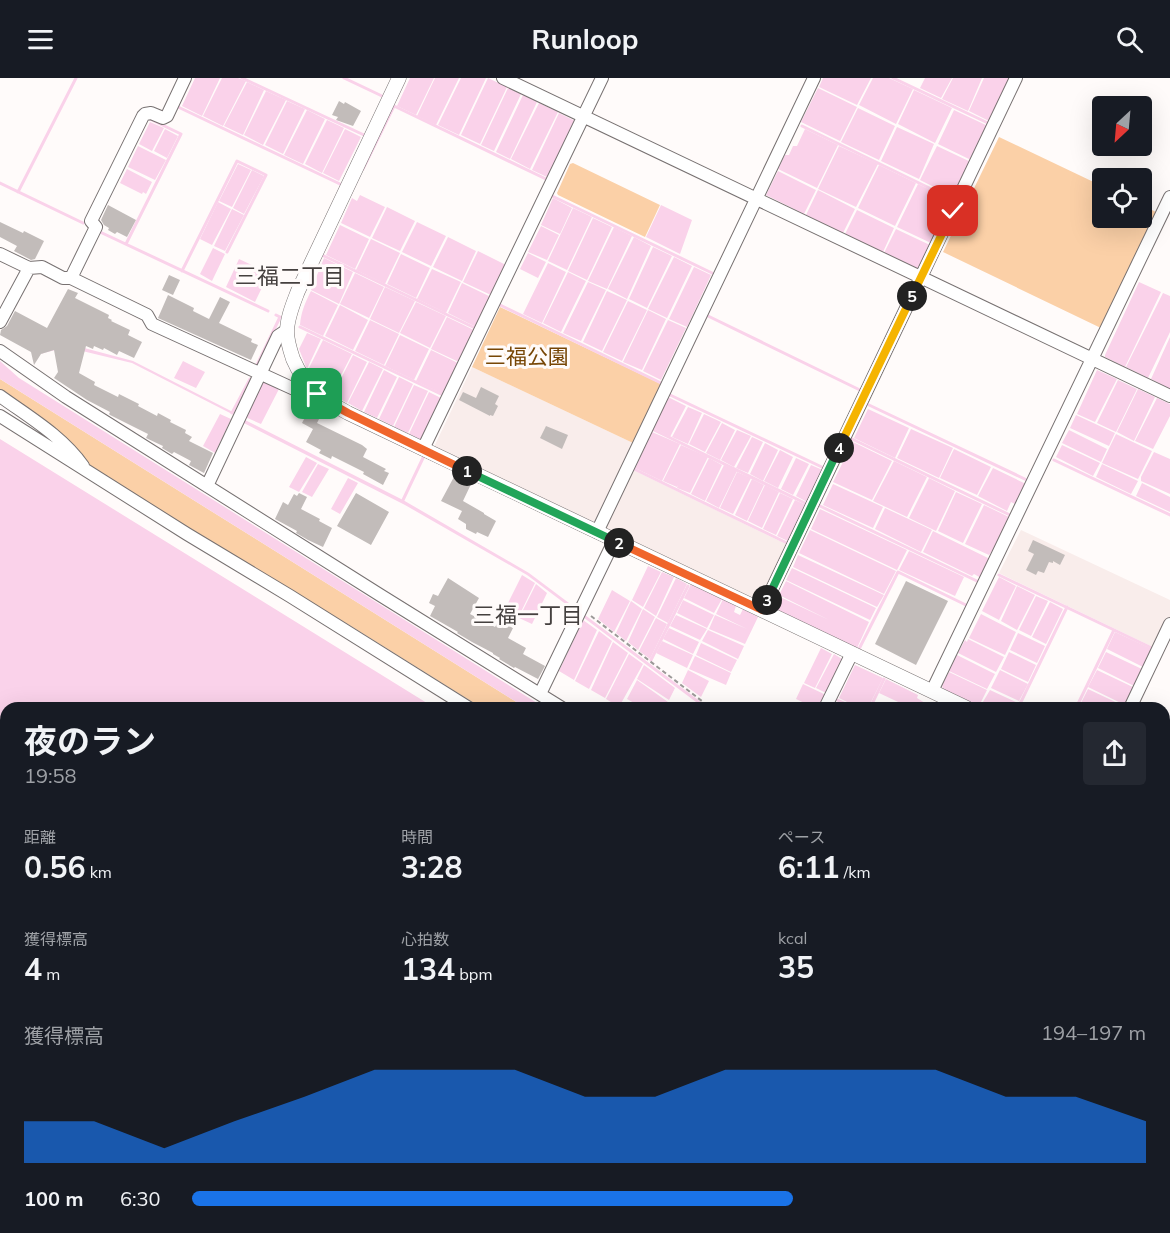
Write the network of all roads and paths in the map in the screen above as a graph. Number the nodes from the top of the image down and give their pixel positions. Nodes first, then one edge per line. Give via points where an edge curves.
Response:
1 (185, 78) edge
2 (399, 78) edge
3 (503, 78) edge
4 (602, 78) edge
5 (814, 78) edge
6 (1016, 78) edge
7 (584, 117) junction
8 (1170, 197) edge
9 (756, 199) junction
10 (0, 254) edge
11 (29, 268) junction
12 (70, 278) junction
13 (921, 278) junction
14 (0, 322) edge
15 (287, 330) junction
16 (0, 351) edge
17 (1091, 359) junction
18 (260, 373) junction
19 (307, 384) junction
20 (0, 396) edge
21 (1170, 396) edge
22 (0, 416) edge
23 (423, 449) junction
24 (86, 470) junction
25 (207, 486) junction
26 (597, 532) junction
27 (614, 541) junction
28 (762, 610) junction
29 (580, 611) junction
30 (1170, 624) edge
31 (852, 653) junction
32 (932, 691) junction
33 (540, 694) junction
34 (459, 702) edge
35 (553, 702) edge
36 (703, 702) edge
37 (828, 702) edge
38 (955, 702) edge
39 (1133, 702) edge

1 - 12 street via 167,117 151,113 143,116 91,221 96,226
2 - 15 street via 298,291
3 - 7 street
4 - 7 street
5 - 9 street
6 - 13 street
7 - 9 street
7 - 23 street
8 - 17 street
9 - 13 street
9 - 26 street
10 - 11 street
11 - 12 street via 42,267
11 - 14 street
12 - 18 street via 147,315 152,324
13 - 17 street
13 - 28 street
15 - 18 street via 278,336
15 - 19 street via 289,348
16 - 25 street
17 - 21 street
17 - 32 street
18 - 19 street via 294,389
18 - 25 street
19 - 23 street via 330,403
20 - 24 street via 49,431
22 - 24 street
23 - 26 street
24 - 34 street
25 - 33 street
26 - 27 street
27 - 28 street
27 - 29 street
28 - 31 street
29 - 33 street
29 - 36 path
30 - 39 street
31 - 32 street
31 - 37 street
32 - 38 street
33 - 35 street

